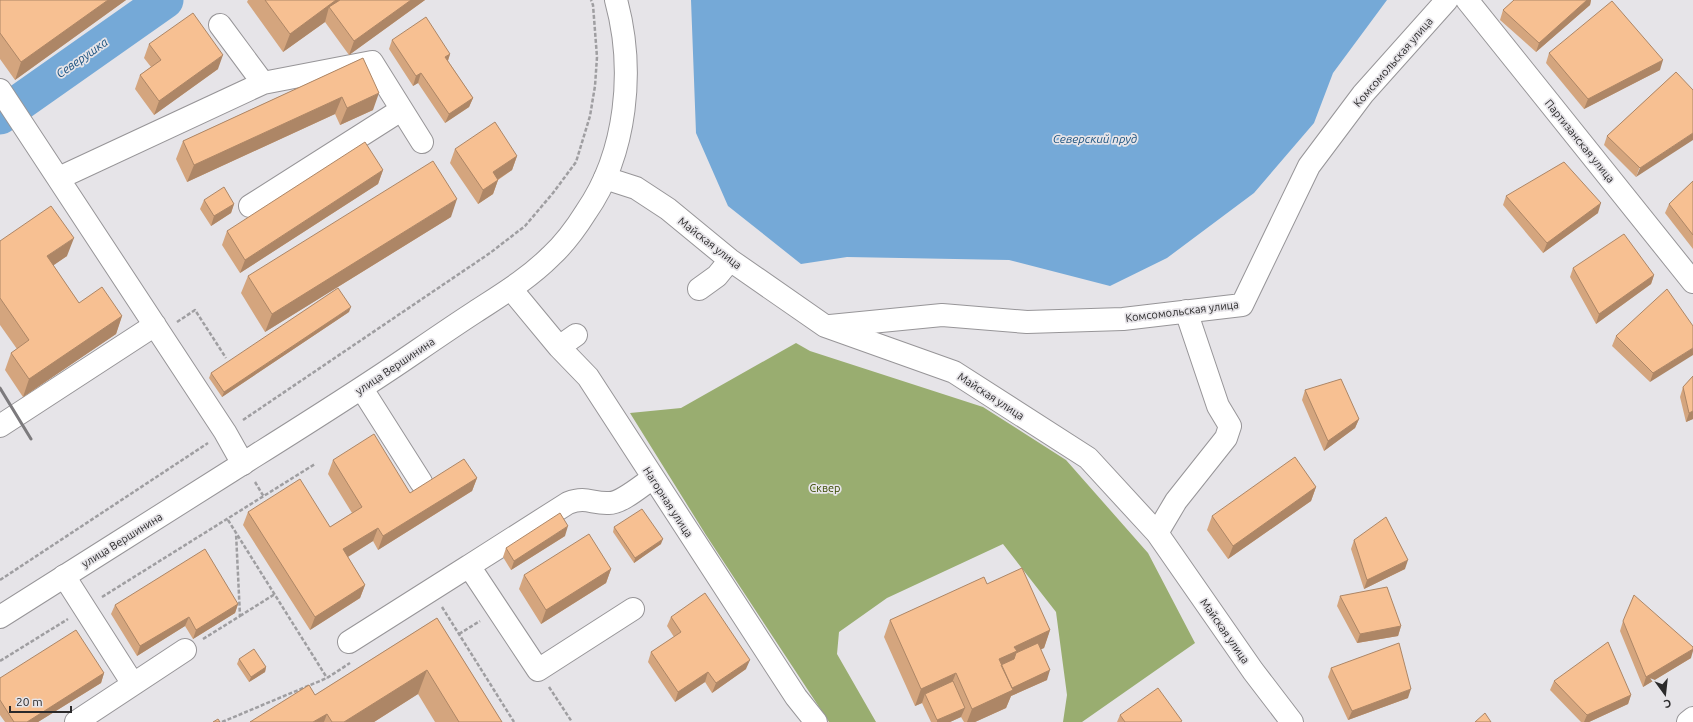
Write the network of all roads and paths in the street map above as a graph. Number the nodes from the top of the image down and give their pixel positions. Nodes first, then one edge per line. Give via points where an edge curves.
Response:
1 (591, 0) edge
2 (616, 0) edge
3 (1447, 0) edge
4 (1467, 0) edge
5 (220, 25) dead end
6 (262, 83) junction
7 (0, 90) edge
8 (401, 110) junction
9 (422, 142) dead end
10 (59, 178) junction
11 (605, 178) junction
12 (250, 206) dead end
13 (730, 260) junction
14 (1693, 282) edge
15 (511, 289) junction
16 (699, 289) dead end
17 (1186, 311) junction
18 (155, 325) junction
19 (825, 326) junction
20 (362, 389) junction
21 (0, 426) edge
22 (225, 432) junction
23 (243, 464) junction
24 (316, 464) dead end
25 (653, 478) junction
26 (421, 482) dead end
27 (228, 520) junction
28 (236, 532) junction
29 (1157, 533) junction
30 (469, 566) junction
31 (64, 576) junction
32 (0, 580) edge
33 (275, 594) junction
34 (85, 608) junction
35 (633, 608) dead end
36 (435, 610) dead end
37 (240, 616) junction
38 (0, 617) edge
39 (475, 624) dead end
40 (459, 634) junction
41 (185, 650) joint
42 (351, 652) joint
43 (0, 661) edge
44 (538, 670) junction
45 (327, 678) junction
46 (133, 684) junction
47 (1693, 718) edge
48 (76, 722) edge
49 (222, 722) edge
50 (514, 722) edge
51 (572, 722) edge
52 (816, 722) edge
53 (1292, 722) edge
54 (1688, 722) edge

1 - 22 path via 597,57 590,116 576,162 553,193 525,226 490,253
2 - 11 street, улица Вершинина via 626,59 625,106
3 - 17 street, Комсомольская улица via 1363,94 1309,166 1242,305
4 - 14 street, Партизанская улица
5 - 6 street
6 - 8 street via 372,62
6 - 10 street
7 - 10 street
8 - 9 street
8 - 12 street
10 - 18 street
11 - 13 street, Майская улица via 636,188 668,209
11 - 15 street, улица Вершинина via 588,210 563,243 544,263
13 - 16 street via 717,276
13 - 19 street, Майская улица
15 - 20 street, улица Вершинина
15 - 25 street, Нагорная улица via 567,341
17 - 19 street, Комсомольская улица via 1123,319 1027,322 942,315
17 - 29 street via 1218,406 1230,426 1226,438 1176,501
18 - 21 street
18 - 22 street
19 - 29 street, Майская улица via 954,372 1088,458
20 - 23 street, улица Вершинина
20 - 26 street
22 - 23 street
22 - 32 path
23 - 31 street, улица Вершинина
24 - 27 path
25 - 30 street via 614,502 582,500 568,503
25 - 52 street, Нагорная улица via 796,697
27 - 28 path
27 - 34 path
28 - 33 path
28 - 37 path
29 - 53 street, Майская улица via 1253,671
30 - 42 street
30 - 44 street
31 - 34 street
31 - 38 street, улица Вершинина
33 - 37 path
33 - 45 path
34 - 43 path
34 - 46 street
35 - 44 street
36 - 40 path via 442,606
37 - 41 path
39 - 40 path
40 - 50 path
41 - 46 street
42 - 45 path
44 - 51 path
45 - 49 path
46 - 48 street
47 - 54 street

